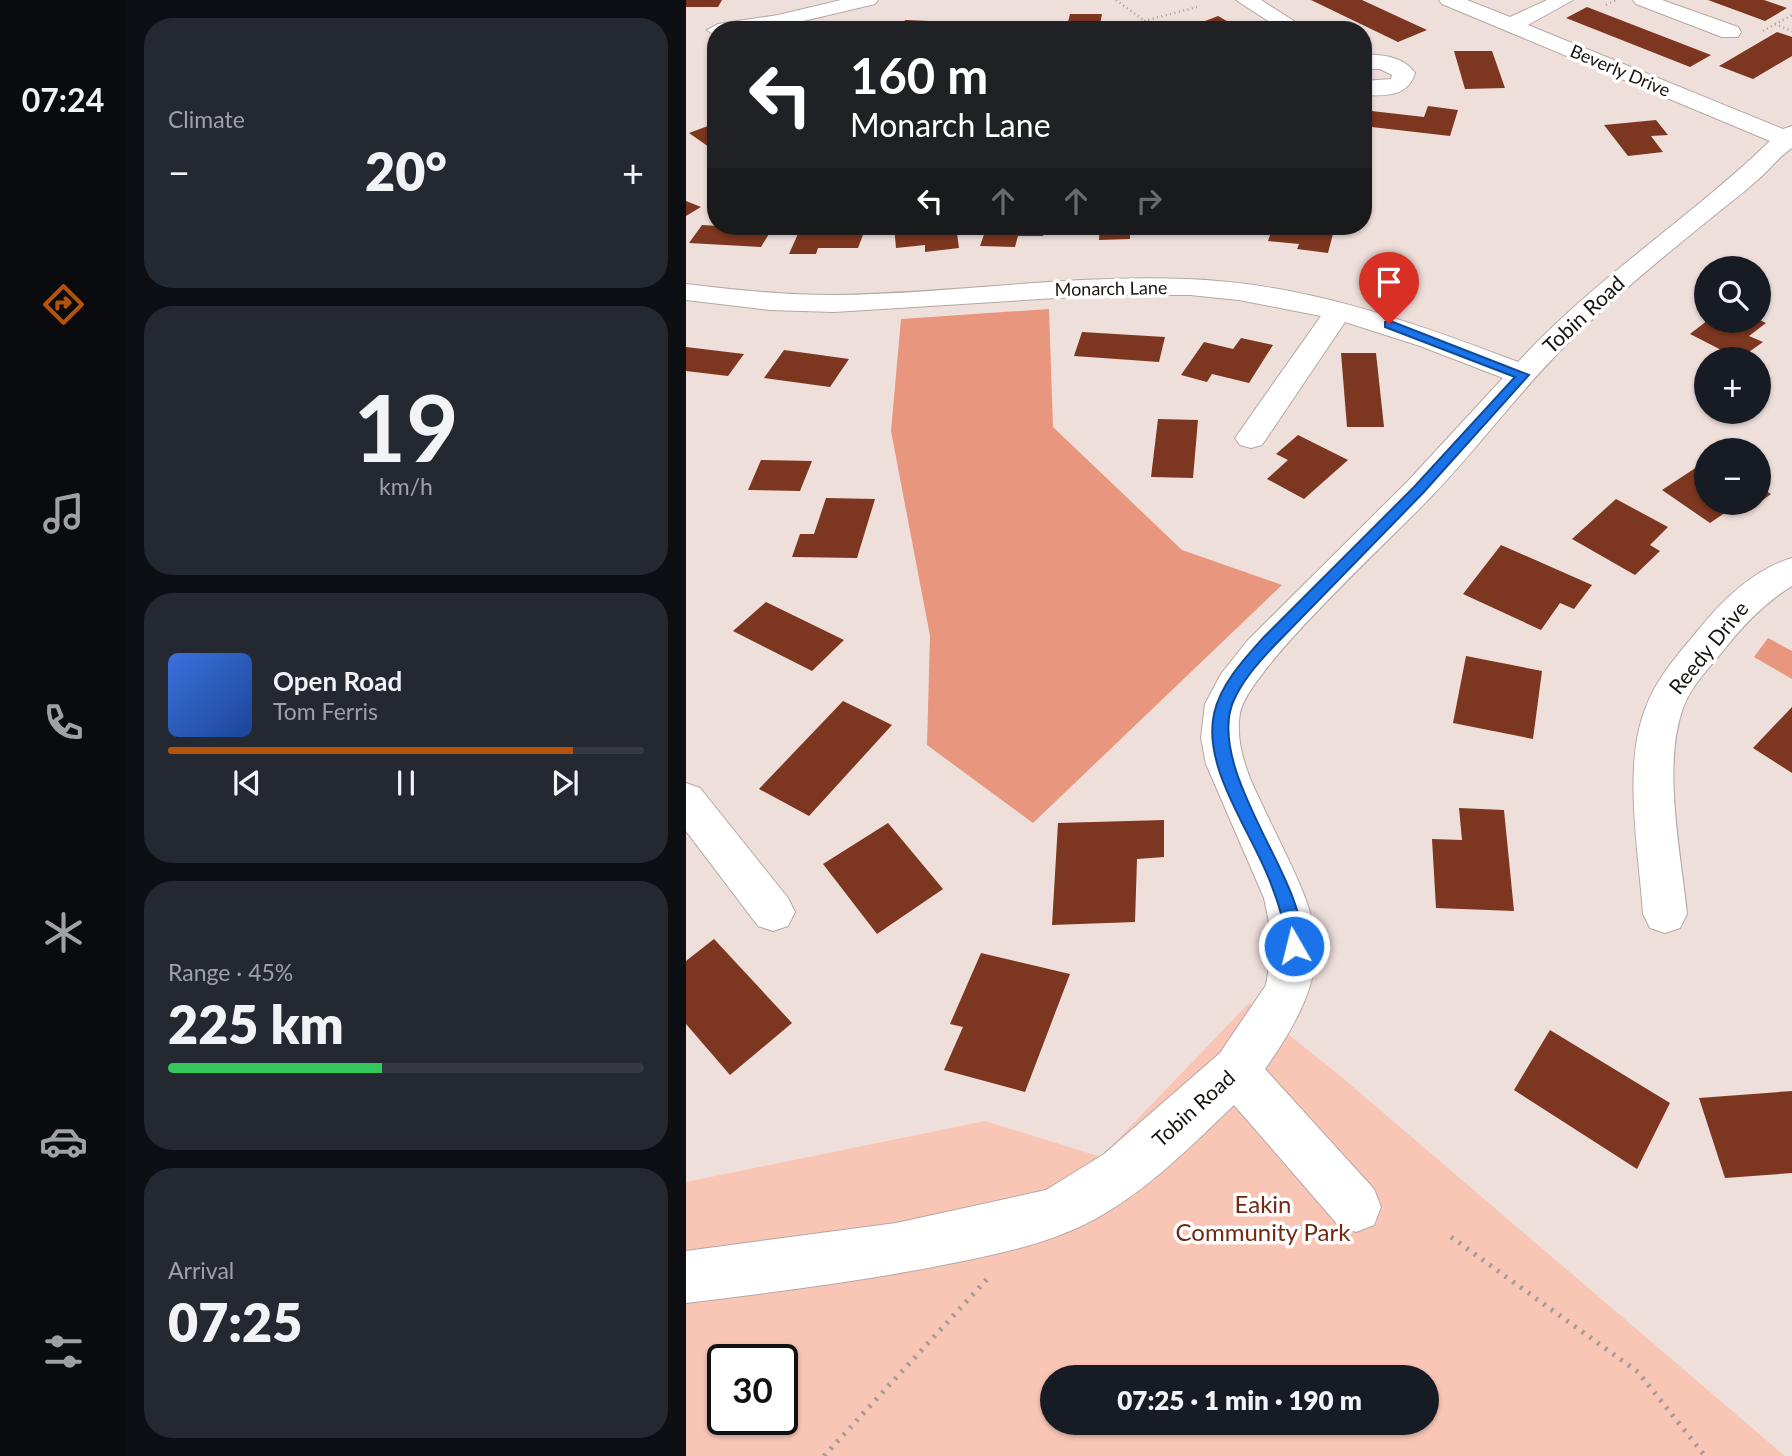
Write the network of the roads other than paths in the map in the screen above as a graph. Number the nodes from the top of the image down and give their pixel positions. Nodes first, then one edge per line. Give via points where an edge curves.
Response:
1 (868, 0) edge
2 (1246, 0) edge
3 (1449, 0) edge
4 (1563, 0) edge
5 (1643, 0) edge
6 (778, 21) edge
7 (1282, 21) edge
8 (1511, 25) junction
9 (1730, 32) dead end
10 (1372, 62) edge
11 (1372, 88) edge
12 (1790, 137) edge
13 (686, 292) edge
14 (1339, 310) junction
15 (1523, 375) junction
16 (1251, 438) dead end
17 (1792, 570) edge
18 (686, 800) edge
19 (773, 912) dead end
20 (1665, 914) dead end
21 (1236, 1073) junction
22 (1356, 1207) dead end
23 (686, 1277) edge

1 - 6 street
2 - 7 street
3 - 8 street, Beverly Drive
4 - 8 street
5 - 9 street
8 - 12 street, Beverly Drive
10 - 11 street via 1405,74 1401,83
12 - 15 street, Tobin Road via 1620,279
13 - 14 street, Monarch Lane via 853,303 1141,286 1254,294
14 - 15 street, Monarch Lane via 1430,338
14 - 16 street
15 - 21 street, Tobin Road via 1419,490 1268,642 1226,701 1220,740 1234,786 1280,883 1292,923 1295,968 1285,998
17 - 20 street, Reedy Drive via 1763,585 1731,614 1676,684 1663,709 1654,745
18 - 19 street
21 - 22 street
21 - 23 street, Tobin Road via 1115,1180 1036,1219 879,1254

